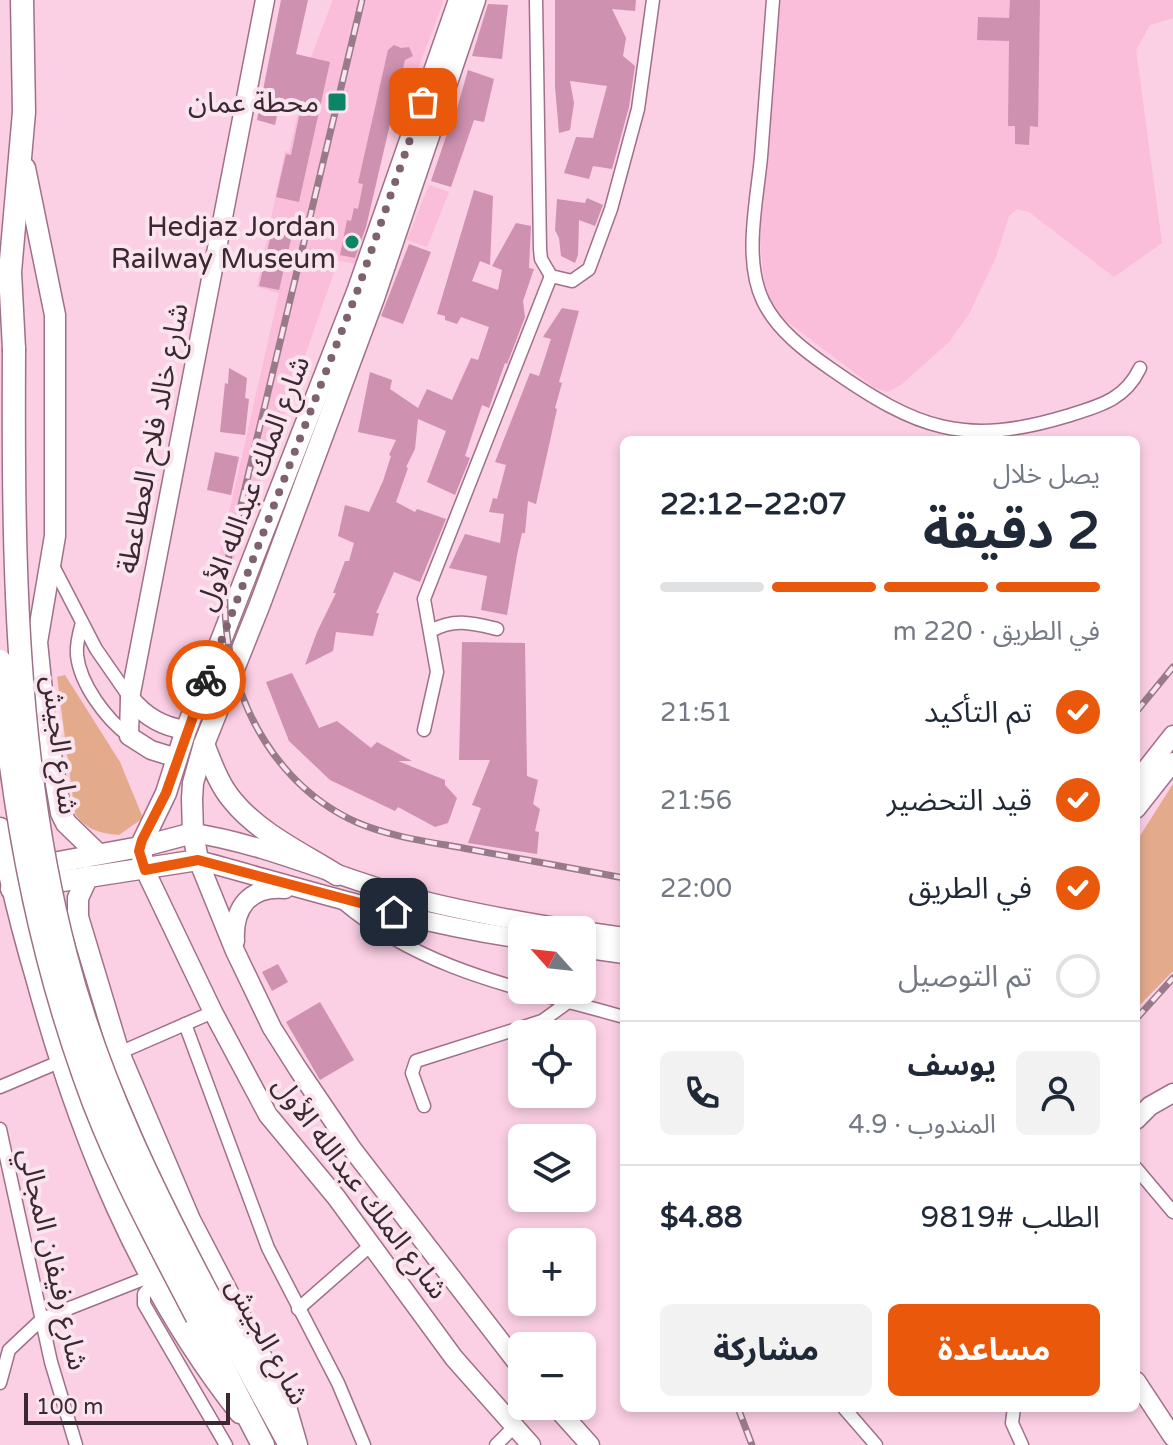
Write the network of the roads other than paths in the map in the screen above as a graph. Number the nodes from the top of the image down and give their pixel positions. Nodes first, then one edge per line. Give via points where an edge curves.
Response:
1 (22, 0) edge
2 (265, 0) edge
3 (459, 0) edge
4 (475, 0) edge
5 (536, 0) edge
6 (653, 0) edge
7 (773, 0) edge
8 (21, 141) junction
9 (551, 276) junction
10 (1140, 368) dead end
11 (52, 564) junction
12 (82, 623) junction
13 (497, 629) dead end
14 (431, 631) junction
15 (0, 661) edge
16 (130, 698) junction
17 (186, 730) junction
18 (424, 730) dead end
19 (1173, 735) edge
20 (129, 736) junction
21 (204, 744) junction
22 (177, 758) junction
23 (1173, 762) edge
24 (1140, 777) edge
25 (1140, 804) edge
26 (0, 828) edge
27 (193, 833) junction
28 (140, 847) junction
29 (98, 854) junction
30 (198, 860) junction
31 (145, 870) junction
32 (337, 875) junction
33 (88, 876) junction
34 (6, 878) edge
35 (311, 891) junction
36 (337, 899) junction
37 (508, 919) edge
38 (596, 933) edge
39 (508, 936) edge
40 (620, 936) edge
41 (596, 950) edge
42 (235, 951) junction
43 (620, 953) edge
44 (508, 987) edge
45 (566, 1004) edge
46 (571, 1004) edge
47 (213, 1012) junction
48 (620, 1016) edge
49 (185, 1024) junction
50 (119, 1053) junction
51 (59, 1062) junction
52 (0, 1087) edge
53 (1173, 1093) edge
54 (424, 1106) dead end
55 (1140, 1116) edge
56 (0, 1129) edge
57 (1140, 1173) edge
58 (15, 1193) junction
59 (0, 1196) edge
60 (1173, 1212) edge
61 (371, 1245) junction
62 (152, 1279) junction
63 (298, 1309) junction
64 (205, 1312) junction
65 (42, 1319) junction
66 (178, 1344) junction
67 (508, 1351) edge
68 (1, 1379) edge
69 (1140, 1387) edge
70 (851, 1412) edge
71 (1013, 1412) edge
72 (568, 1420) edge
73 (514, 1427) junction
74 (1173, 1437) edge
75 (260, 1440) edge
76 (76, 1445) edge
77 (226, 1445) edge
78 (290, 1445) edge
79 (297, 1445) edge
80 (364, 1445) edge
81 (496, 1445) edge
82 (531, 1445) edge
83 (590, 1445) edge
84 (876, 1445) edge
85 (1022, 1445) edge

1 - 8 highway, شارع الجيش
2 - 16 main road, شارع خالد فلاح العطاعطة via 153,635
3 - 17 main road, شارع الملك عبدالله الأول via 357,292
4 - 21 main road, شارع الملك عبدالله الأول via 374,298
5 - 9 street via 540,249
6 - 9 street via 638,109 589,269 572,281
7 - 10 street via 754,247 763,300 788,334 878,401 956,430 1018,429 1098,406 1128,389
8 - 11 main road via 55,315
8 - 64 highway, شارع الجيش, bridge via 11,245 17,622 26,733 50,886 94,1047
9 - 14 street via 424,599
11 - 12 street
11 - 29 main road via 37,642 45,720 61,813
12 - 16 street
12 - 20 street via 80,668 102,710
13 - 14 street via 463,622
14 - 18 street via 437,672
15 - 64 highway, شارع الجيش, bridge via 6,738 34,907 84,1076 128,1182
16 - 17 main road via 155,720
16 - 20 main road, شارع خالد فلاح العطاعطة
17 - 22 main road, شارع الملك عبدالله الأول
19 - 24 main road
20 - 22 main road
21 - 27 main road, شارع الملك عبدالله الأول via 193,783
21 - 32 main road via 219,780 246,816
22 - 28 main road, شارع الملك عبدالله الأول
23 - 25 main road
26 - 34 main road
27 - 28 main road
27 - 30 main road, شارع الملك عبدالله الأول
27 - 32 main road
28 - 29 main road
28 - 31 main road, شارع الملك عبدالله الأول
29 - 34 main road
30 - 31 main road
30 - 35 main road
30 - 42 main road, شارع الملك عبدالله الأول
31 - 33 main road
31 - 47 main road, شارع الملك عبدالله الأول
32 - 37 main road
33 - 34 main road
33 - 50 main road via 78,898 78,917
34 - 51 main road
35 - 36 main road
35 - 42 main road via 277,888 252,894 239,908
36 - 39 main road
36 - 44 street via 390,938 444,965
38 - 40 main road
41 - 43 main road
42 - 67 main road, شارع الملك عبدالله الأول via 272,1028 353,1150
45 - 54 street via 542,1021 416,1061 412,1073
46 - 48 street
47 - 49 street
47 - 61 main road, شارع الملك عبدالله الأول via 268,1115
49 - 50 street
49 - 63 street via 268,1248
50 - 79 main road via 190,1220 284,1400
51 - 52 street
51 - 62 main road via 101,1174
53 - 55 main road
56 - 58 street, شارع رفيفان المجالي
57 - 60 street
58 - 59 street
58 - 65 street, شارع رفيفان المجالي
61 - 63 street
61 - 73 main road, شارع الملك عبدالله الأول via 454,1358
62 - 65 street
62 - 66 main road
63 - 80 street
64 - 75 highway, شارع الجيش
64 - 78 highway, شارع الجيش
65 - 68 street via 9,1350
65 - 76 street, شارع رفيفان المجالي
66 - 75 main road
66 - 77 street
69 - 74 main road
70 - 84 street
71 - 85 street via 1012,1423
72 - 83 main road
73 - 81 street
73 - 82 main road, شارع الملك عبدالله الأول

